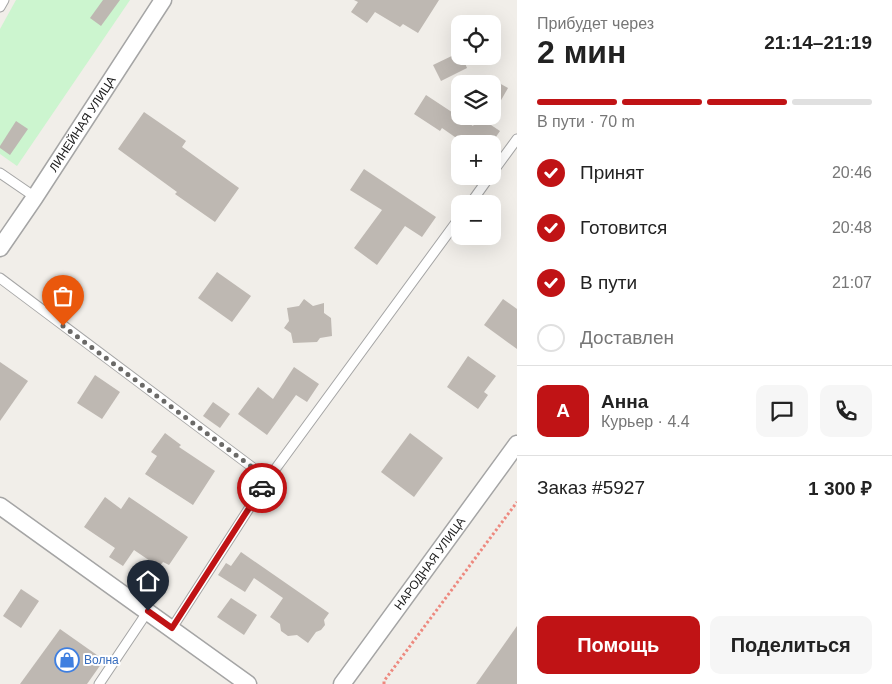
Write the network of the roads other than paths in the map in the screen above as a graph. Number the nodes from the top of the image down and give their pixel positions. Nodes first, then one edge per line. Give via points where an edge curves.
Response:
1 (4, 0) edge
2 (163, 0) edge
3 (0, 7) edge
4 (517, 139) edge
5 (501, 160) edge
6 (0, 173) edge
7 (35, 197) junction
8 (451, 229) edge
9 (3, 238) edge
10 (0, 278) edge
11 (517, 444) edge
12 (268, 479) junction
13 (0, 506) edge
14 (148, 611) junction
15 (172, 628) junction
16 (99, 684) edge
17 (248, 684) edge
18 (342, 684) edge

1 - 3 lane
2 - 7 street, ЛИНЕЙНАЯ УЛИЦА
4 - 5 lane
6 - 7 lane
7 - 9 street, ЛИНЕЙНАЯ УЛИЦА
8 - 12 lane
10 - 12 lane
11 - 18 street, НАРОДНАЯ УЛИЦА
12 - 15 lane
13 - 14 street
14 - 15 street
14 - 16 lane
15 - 17 street

